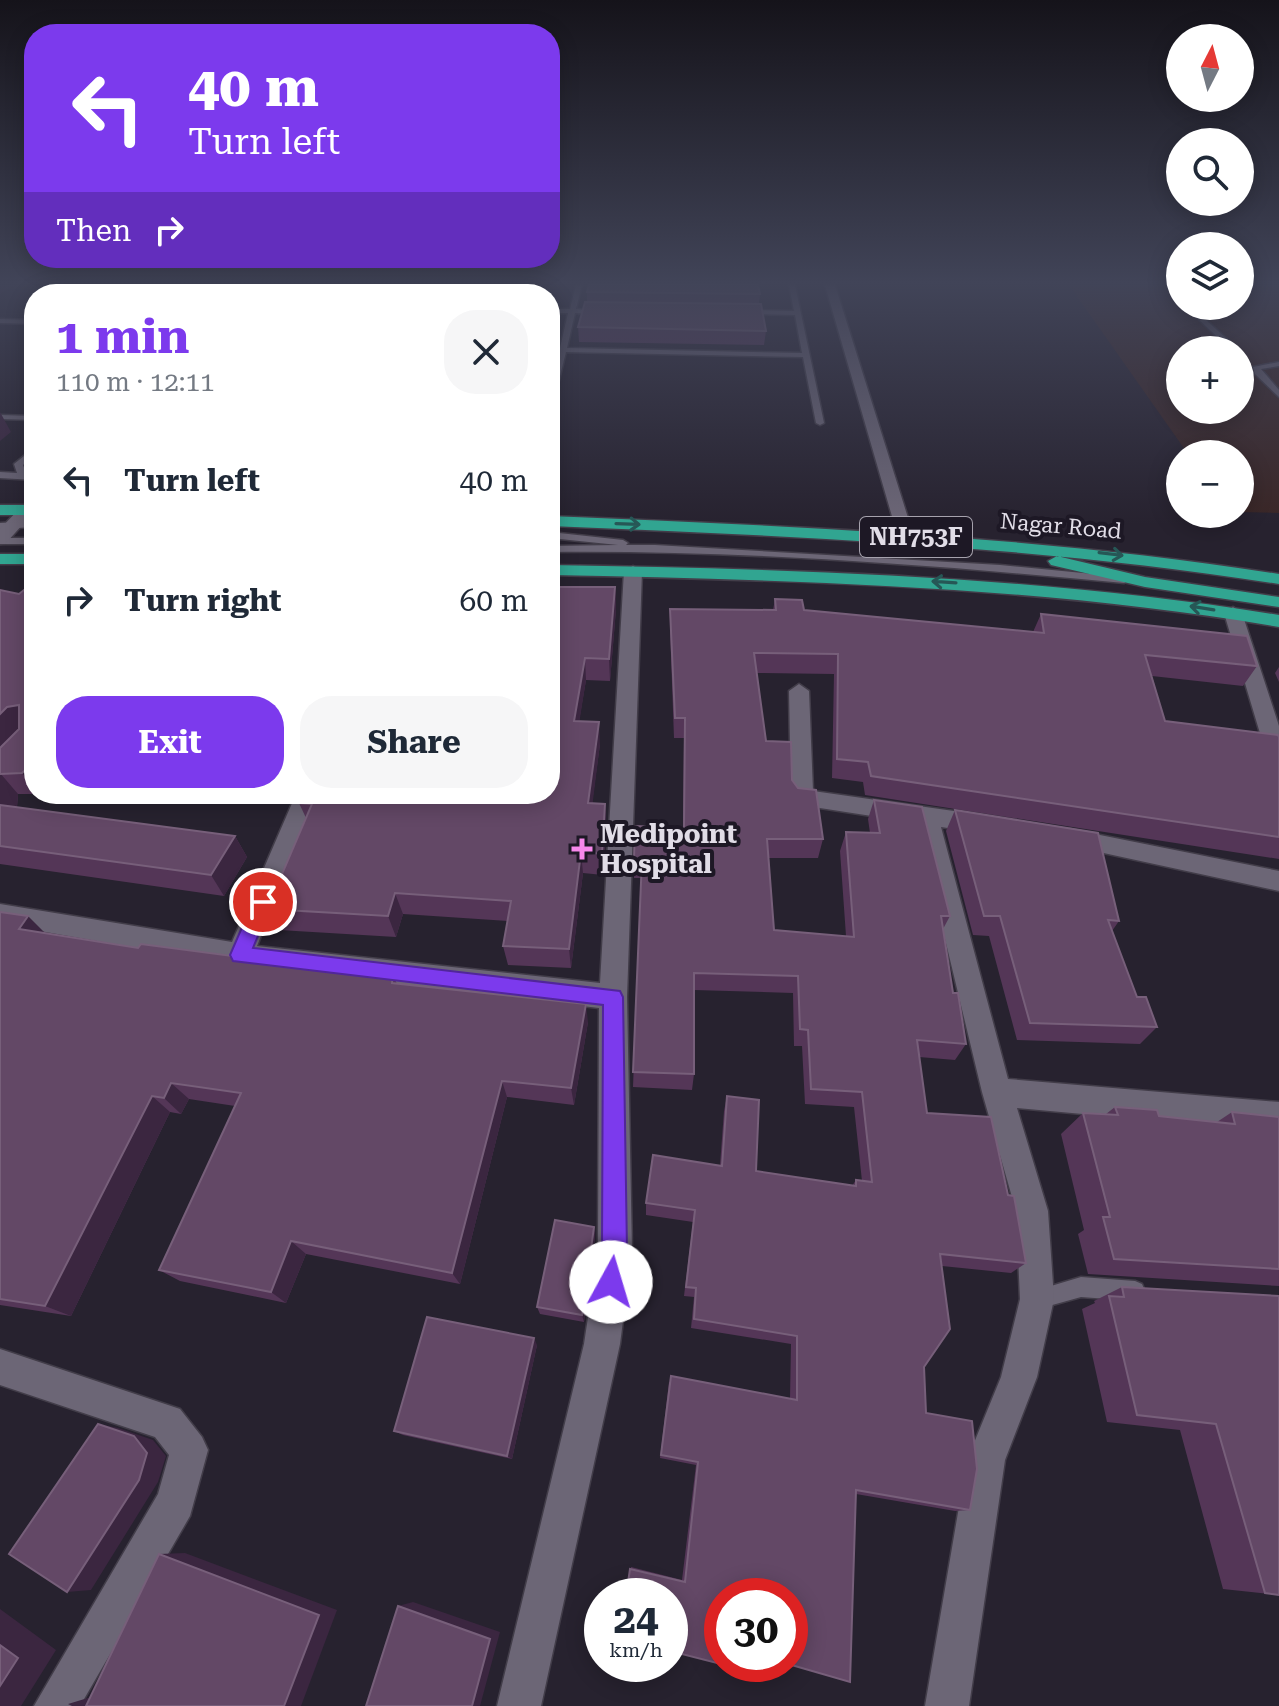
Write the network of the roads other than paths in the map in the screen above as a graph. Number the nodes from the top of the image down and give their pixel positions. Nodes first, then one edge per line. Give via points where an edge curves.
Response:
1 (808, 365) edge
2 (854, 365) edge
3 (1262, 365) edge
4 (1254, 368) edge
5 (1258, 372) junction
6 (1279, 395) edge
7 (0, 417) edge
8 (24, 418) edge
9 (820, 423) dead end
10 (0, 475) edge
11 (24, 476) edge
12 (0, 510) edge
13 (24, 511) edge
14 (560, 521) edge
15 (7, 525) edge
16 (560, 536) edge
17 (906, 537) junction
18 (0, 540) edge
19 (24, 541) edge
20 (1005, 545) junction
21 (655, 548) junction
22 (560, 549) edge
23 (0, 559) edge
24 (24, 559) edge
25 (560, 570) edge
26 (633, 571) junction
27 (1279, 579) edge
28 (1145, 582) junction
29 (1279, 602) edge
30 (1233, 613) junction
31 (1279, 621) edge
32 (799, 691) dead end
33 (1279, 760) edge
34 (303, 804) edge
35 (927, 816) junction
36 (998, 827) edge
37 (1041, 833) edge
38 (1279, 881) edge
39 (0, 914) edge
40 (240, 955) junction
41 (613, 997) junction
42 (997, 1092) junction
43 (1279, 1117) edge
44 (1157, 1292) edge
45 (1037, 1299) junction
46 (0, 1367) edge
47 (56, 1706) edge
48 (519, 1706) edge
49 (947, 1706) edge

1 - 9 lane
2 - 17 street
3 - 5 lane
4 - 5 lane
5 - 6 lane
7 - 8 lane
10 - 11 lane
12 - 13 highway
14 -> 17 highway, Nagar Road / NH753F
15 - 18 street
16 - 21 lane
17 - 20 highway, Nagar Road / NH753F
18 - 19 lane
20 -> 27 highway, Nagar Road / NH753F via 1102,553
20 - 28 highway
21 - 22 lane
21 - 28 lane
23 - 24 highway
25 - 26 highway, NH753F
30 -> 26 highway, NH753F via 1121,595 918,580
26 - 41 street
28 - 29 highway
30 - 31 highway, NH753F
30 - 33 street
32 - 35 street via 802,798
34 - 40 street
35 - 36 street
35 - 42 street
37 - 38 street
39 - 40 street
40 - 41 street
41 - 48 street via 611,1282 602,1344
42 - 43 street
42 - 45 street via 1032,1211
44 - 45 lane via 1081,1287
45 - 49 street via 1019,1377 986,1460
46 - 47 street via 167,1422 189,1450 176,1502

